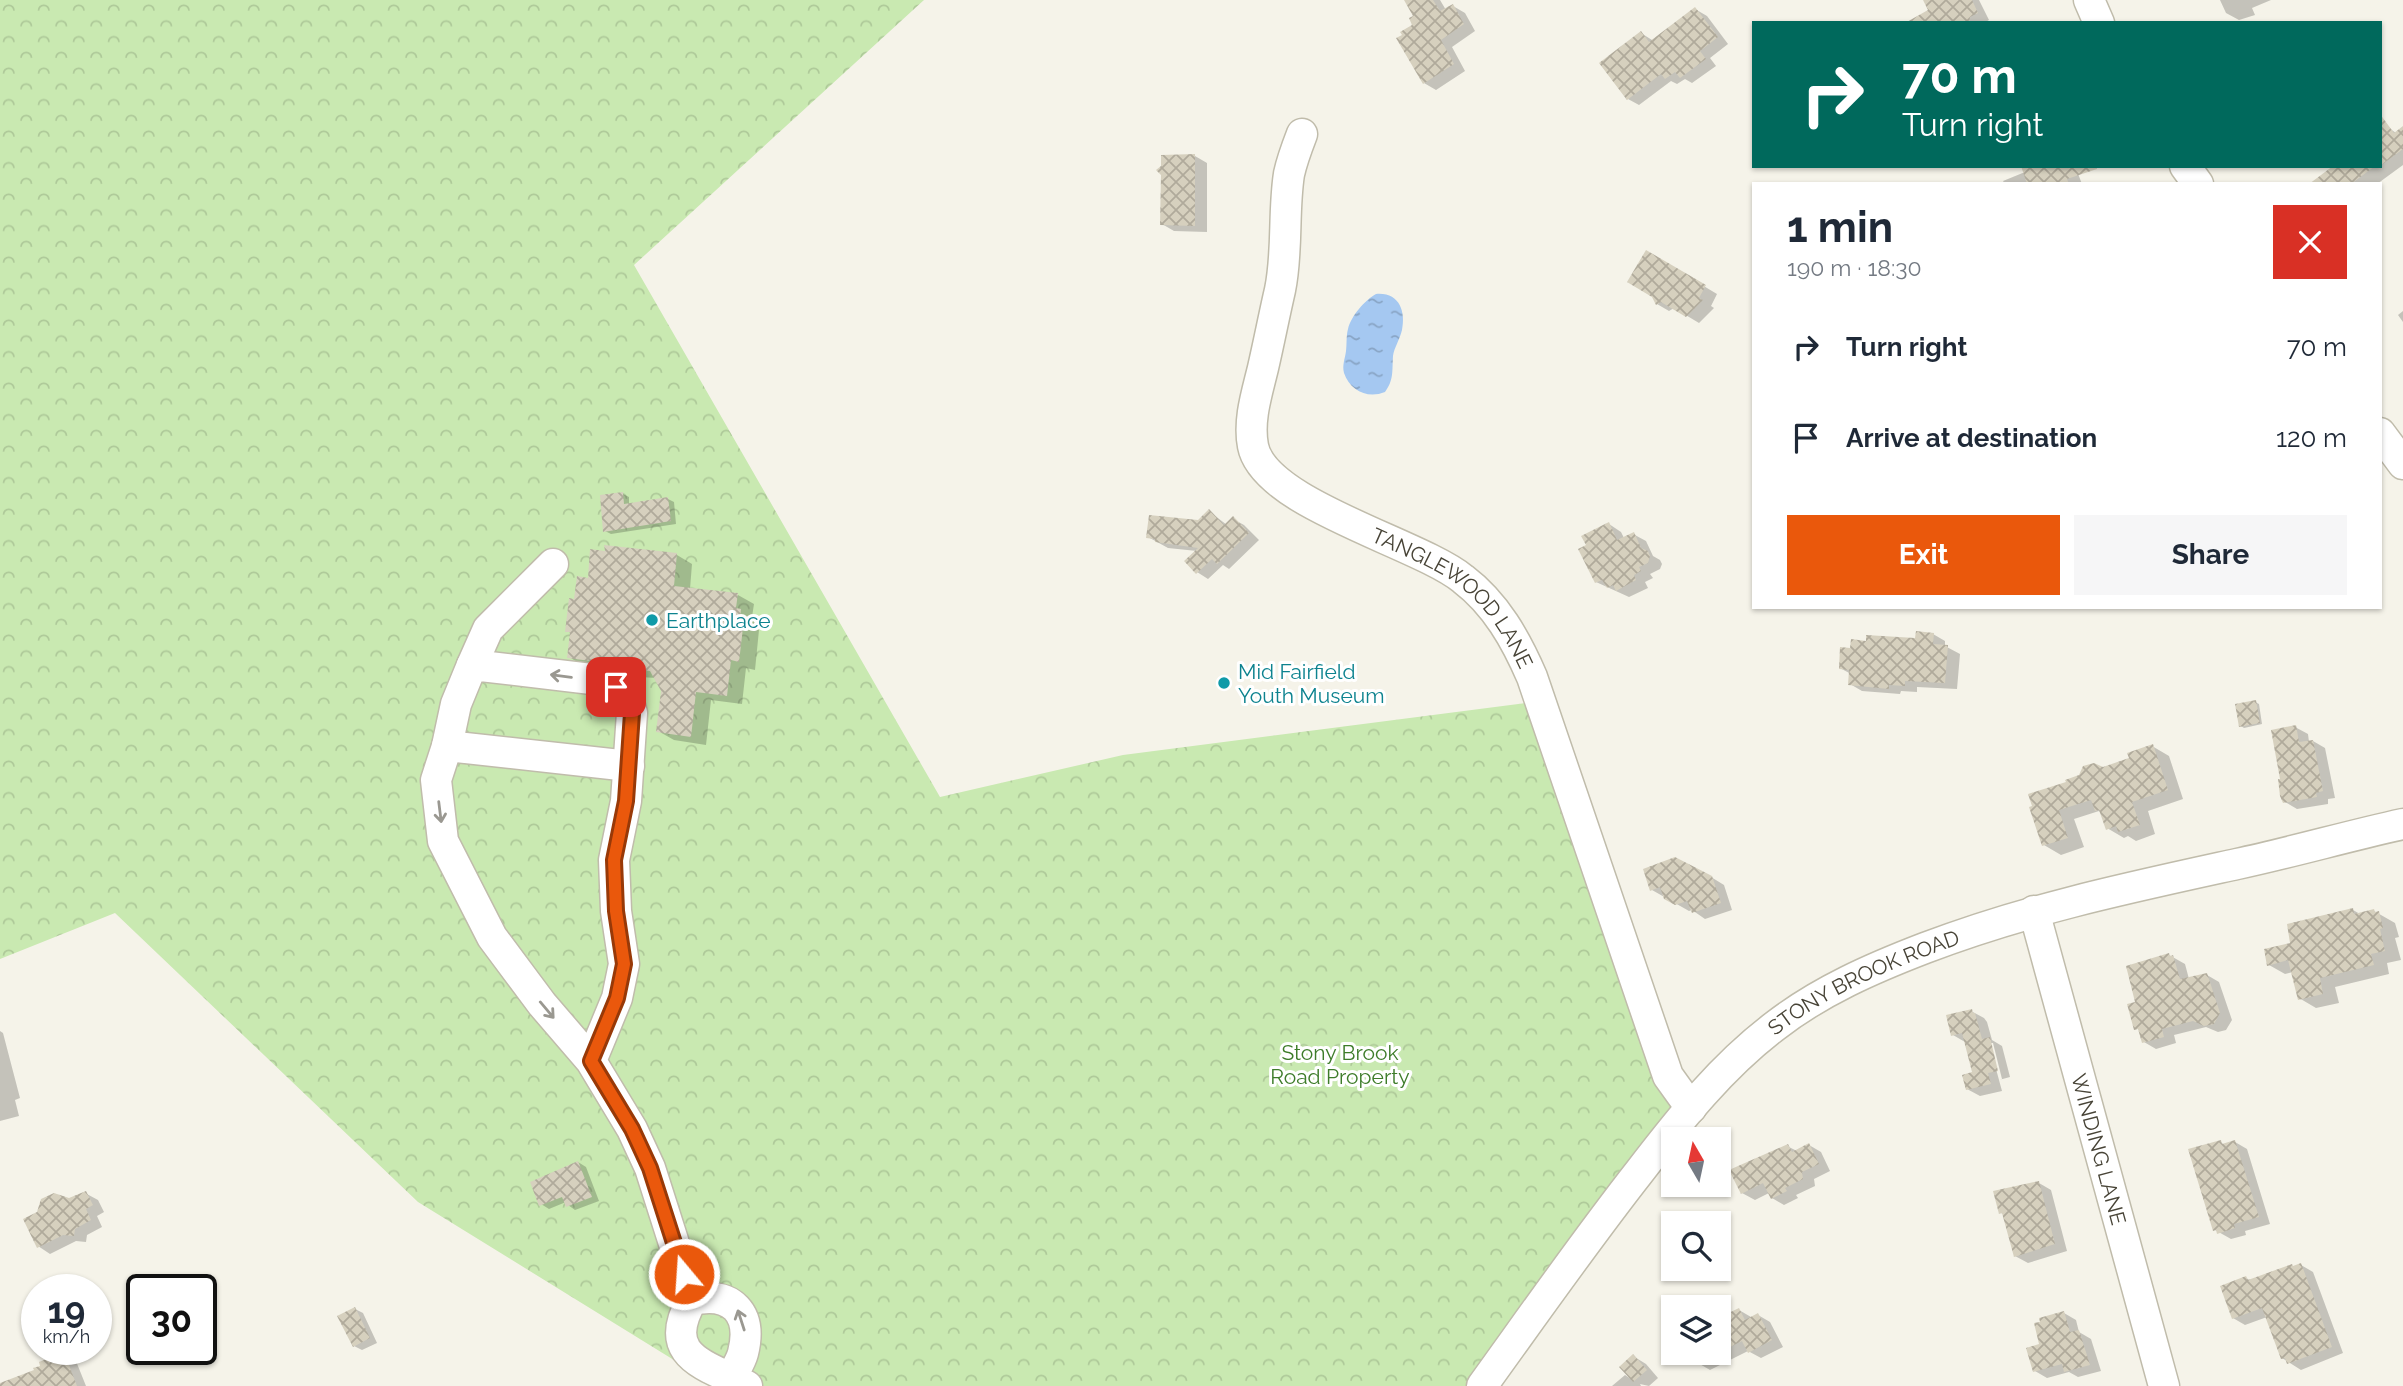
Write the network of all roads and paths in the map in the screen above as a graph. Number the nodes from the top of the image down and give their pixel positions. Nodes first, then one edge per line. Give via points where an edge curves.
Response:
1 (2090, 0) edge
2 (2098, 21) edge
3 (1302, 134) dead end
4 (2389, 435) edge
5 (2403, 464) edge
6 (553, 564) dead end
7 (472, 665) junction
8 (447, 746) junction
9 (629, 766) junction
10 (2403, 824) edge
11 (2034, 911) junction
12 (591, 1061) junction
13 (1691, 1108) junction
14 (692, 1300) junction
15 (739, 1382) edge
16 (1482, 1386) edge
17 (2164, 1386) edge

1 - 2 street
3 - 13 street, TANGLEWOOD LANE via 1289,177 1284,272 1253,412 1255,455 1285,486 1311,504 1457,574 1500,616 1532,677 1668,1076
4 - 5 street
6 - 7 street via 488,629
7 - 8 street via 456,704
9 -> 7 street via 632,713 628,699 616,687 600,680
8 - 9 street
8 -> 12 street via 436,780 443,841 492,937
9 - 12 street via 614,860 624,964 617,998
10 - 11 street, STONY BROOK ROAD
11 - 13 street, STONY BROOK ROAD via 1911,954 1815,999 1738,1057
11 - 17 street, WINDING LANE
12 - 14 street via 650,1168
13 - 16 street, STONY BROOK ROAD via 1576,1255
14 - 15 street via 681,1324 686,1350 704,1367
15 -> 14 street via 746,1339 743,1318 730,1302 719,1298

